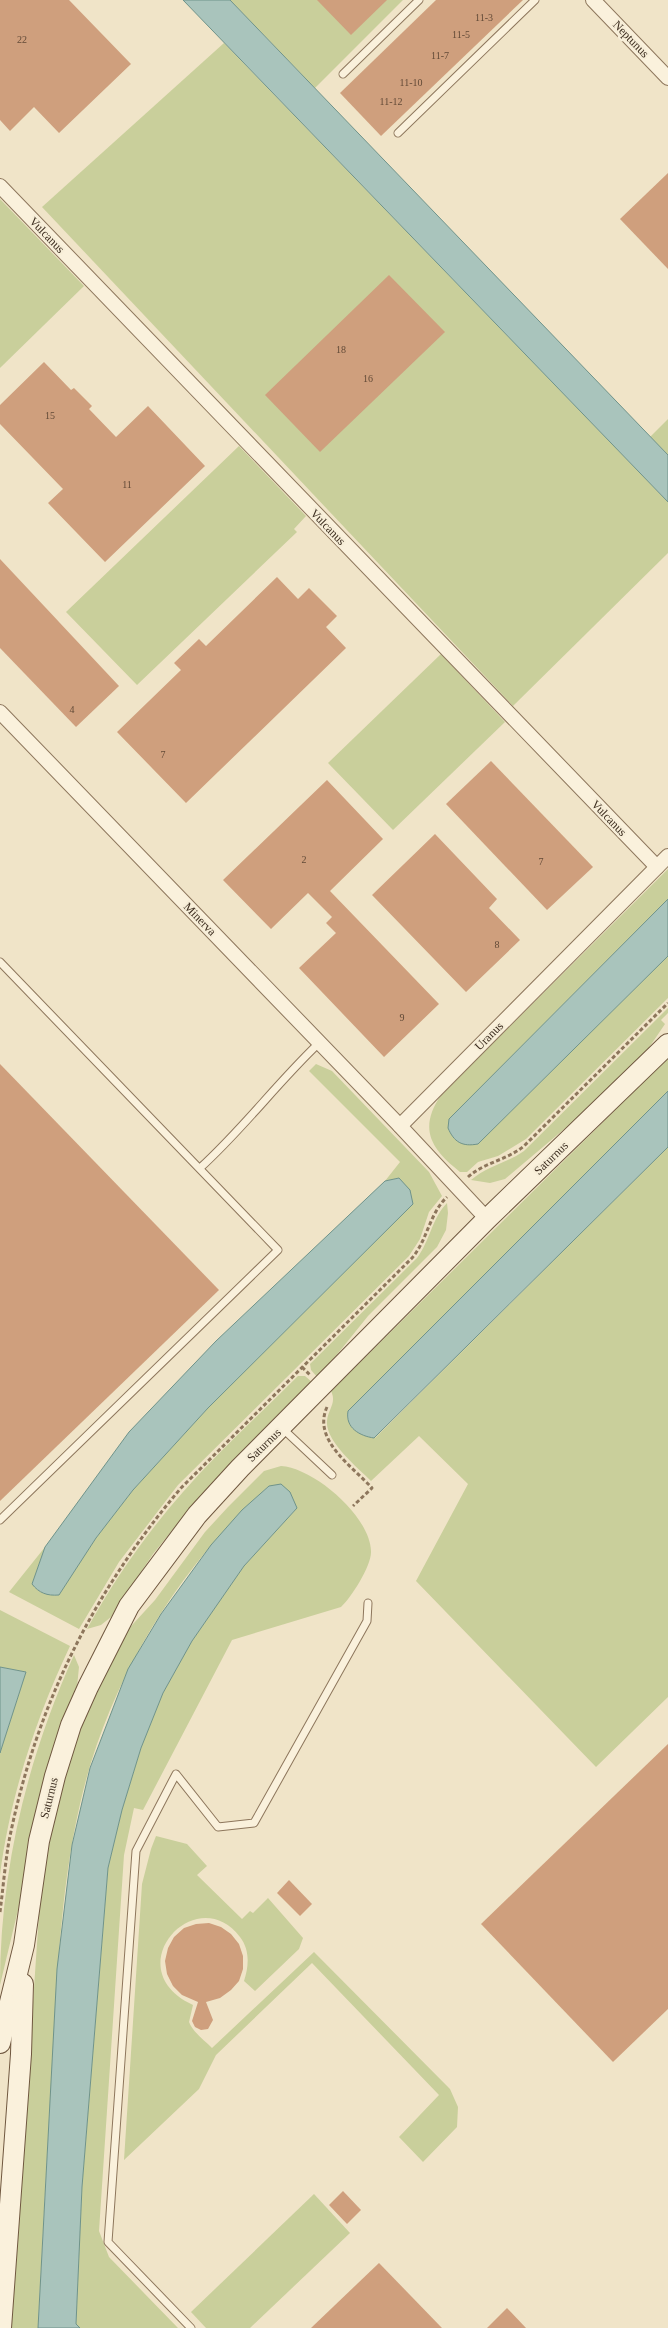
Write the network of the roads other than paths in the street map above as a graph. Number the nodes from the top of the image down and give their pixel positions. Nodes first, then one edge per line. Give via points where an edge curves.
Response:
1 (419, 0) edge
2 (535, 0) edge
3 (593, 0) edge
4 (343, 74) dead end
5 (668, 78) edge
6 (398, 133) dead end
7 (0, 186) edge
8 (0, 712) edge
9 (668, 856) edge
10 (657, 867) junction
11 (0, 962) edge
12 (320, 1043) junction
13 (668, 1044) edge
14 (400, 1126) junction
15 (200, 1168) junction
16 (487, 1219) junction
17 (281, 1428) junction
18 (332, 1475) dead end
19 (0, 1520) edge
20 (368, 1604) dead end
21 (24, 1945) junction
22 (0, 2043) edge
23 (4, 2214) edge
24 (1, 2328) edge
25 (191, 2328) edge

1 - 4 lane
2 - 6 lane
3 - 5 street, Neptunus
7 - 10 street, Vulcanus
8 - 12 street, Minerva
9 - 10 street, Uranus
10 - 14 street, Uranus
11 - 15 lane
12 - 14 street, Minerva
12 - 15 lane
13 - 16 main road, Saturnus
14 - 16 street
15 - 19 lane via 278,1250
16 - 17 main road, Saturnus
17 - 18 lane
17 - 21 main road, Saturnus via 197,1515 129,1606 105,1650 72,1725 46,1807
20 - 25 lane via 367,1620 254,1823 218,1826 176,1774 136,1851 108,2242
21 - 22 main road, Saturnus
21 - 23 main road, Saturnus via 21,2054
23 - 24 main road, Saturnus

